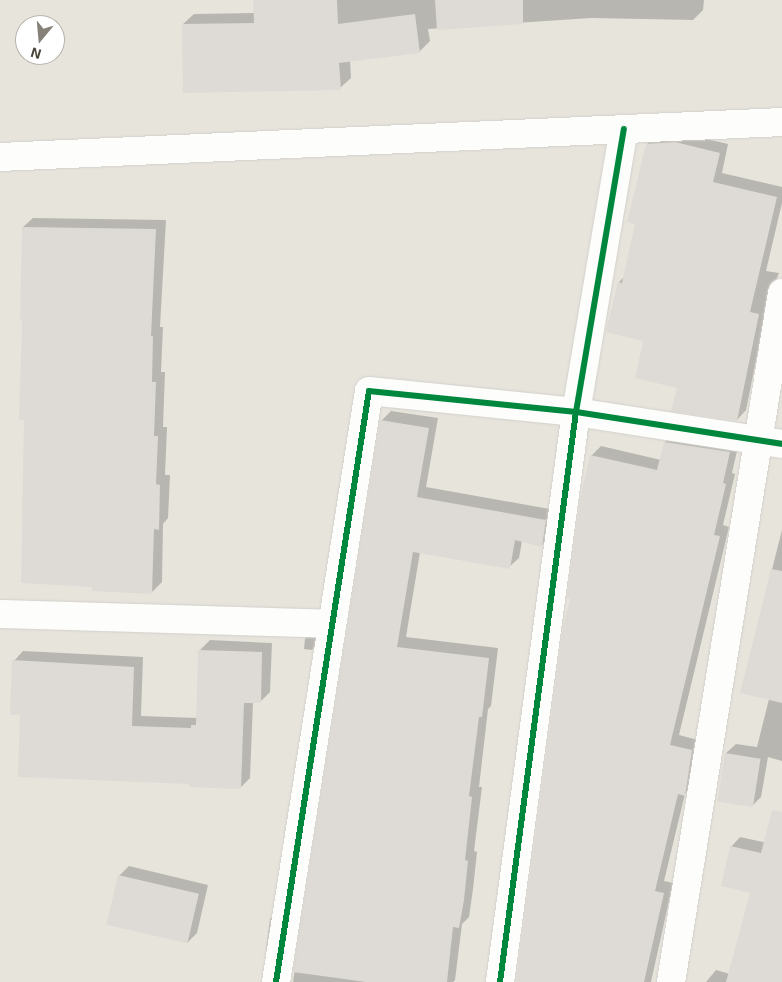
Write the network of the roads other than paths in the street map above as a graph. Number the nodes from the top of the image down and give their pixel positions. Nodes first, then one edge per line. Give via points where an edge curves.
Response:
1 (782, 122) edge
2 (624, 129) junction
3 (0, 157) edge
4 (782, 293) edge
5 (576, 412) junction
6 (770, 442) edge
7 (0, 614) edge
8 (332, 624) junction
9 (276, 982) edge
10 (500, 982) edge
11 (671, 982) edge

1 - 2 street
2 - 3 street
2 - 5 street
4 - 6 street
5 - 6 street
5 - 8 street via 369,391
5 - 10 street
6 - 11 street
7 - 8 street
8 - 9 street

